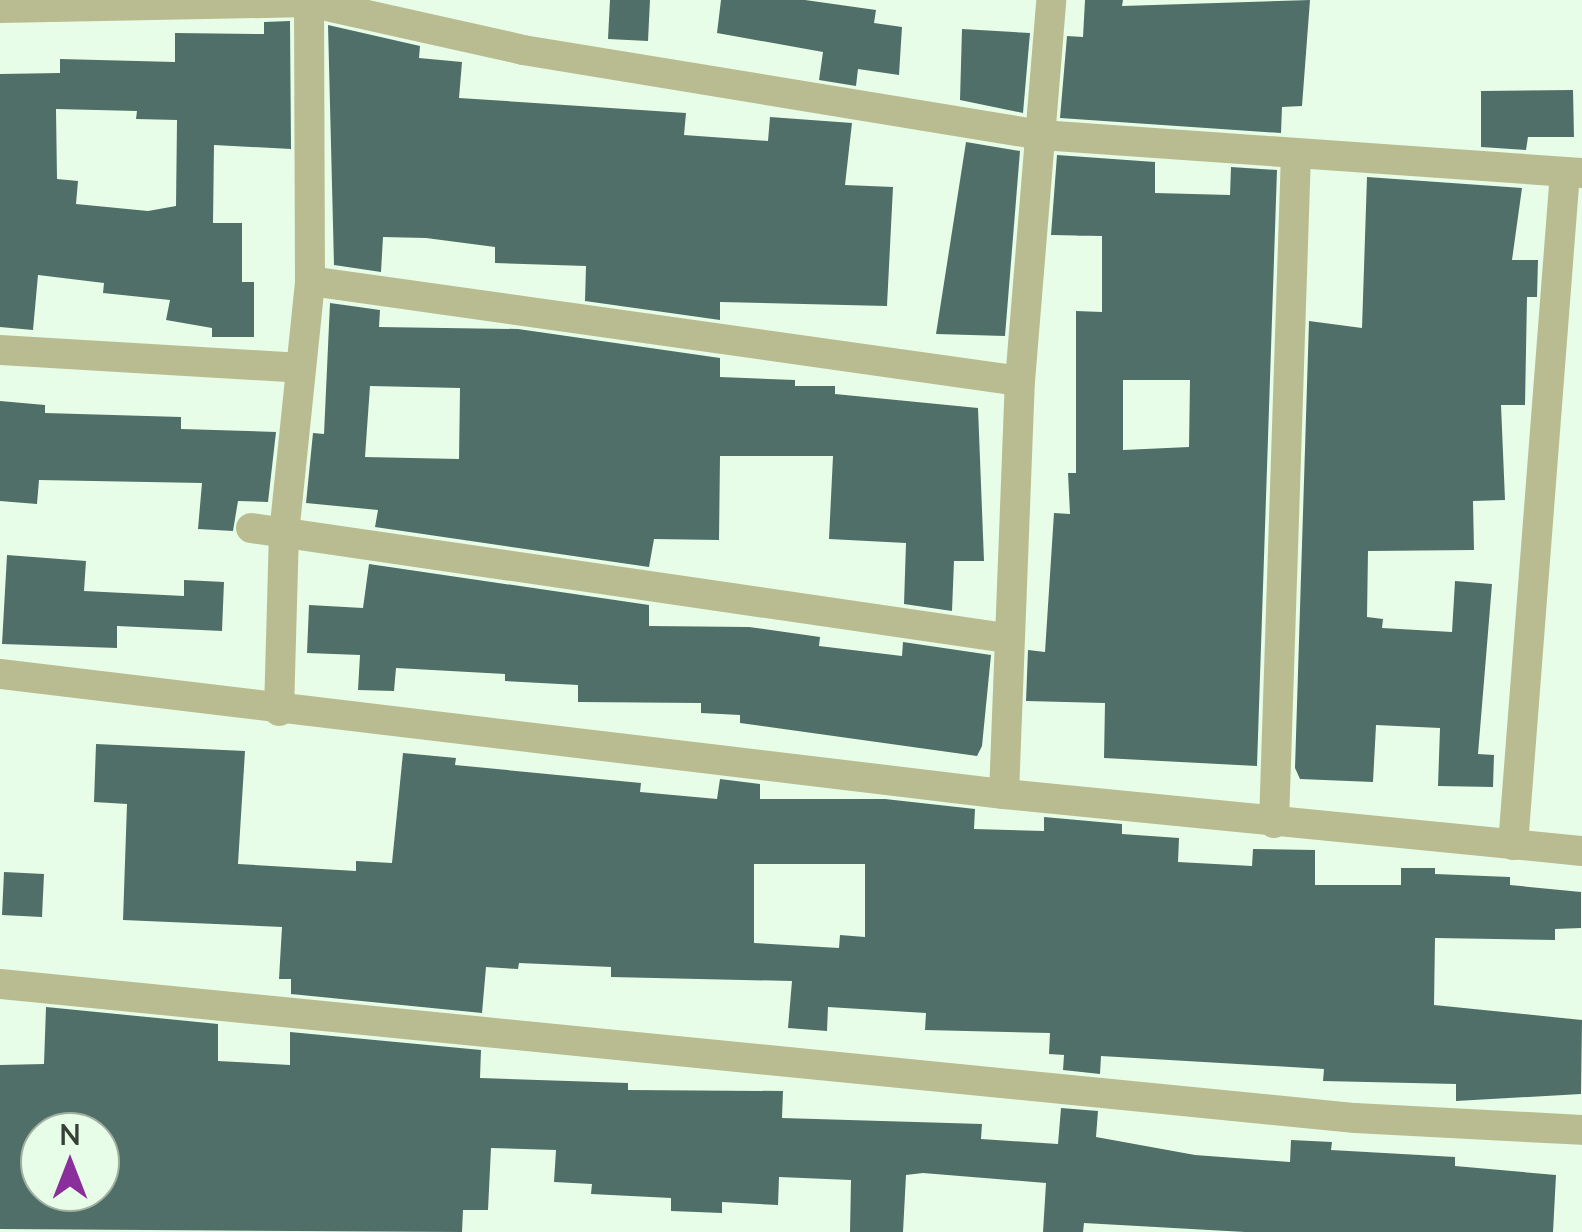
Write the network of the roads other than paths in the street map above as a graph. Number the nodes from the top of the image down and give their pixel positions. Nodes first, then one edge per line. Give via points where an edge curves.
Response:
1 (1051, 0) edge
2 (309, 1) edge
3 (0, 8) edge
4 (1041, 136) junction
5 (1296, 153) junction
6 (1574, 173) edge
7 (310, 281) junction
8 (0, 350) edge
9 (300, 368) junction
10 (1020, 381) junction
11 (251, 528) dead end
12 (284, 534) junction
13 (1006, 638) junction
14 (0, 674) edge
15 (279, 711) junction
16 (1004, 794) junction
17 (1274, 824) junction
18 (1513, 845) junction
19 (1582, 851) edge
20 (0, 984) edge
21 (1582, 1130) edge

1 - 4 street
2 - 3 street
2 - 4 street via 523,50
2 - 7 street
4 - 5 street
4 - 10 street
5 - 6 street
5 - 17 street
6 - 18 street
7 - 9 street
7 - 10 street
8 - 9 street
9 - 12 street
10 - 13 street
11 - 12 street
12 - 13 street
12 - 15 street
13 - 16 street
14 - 15 street
15 - 16 street
16 - 17 street
17 - 18 street
18 - 19 street
20 - 21 street via 1336,1116

